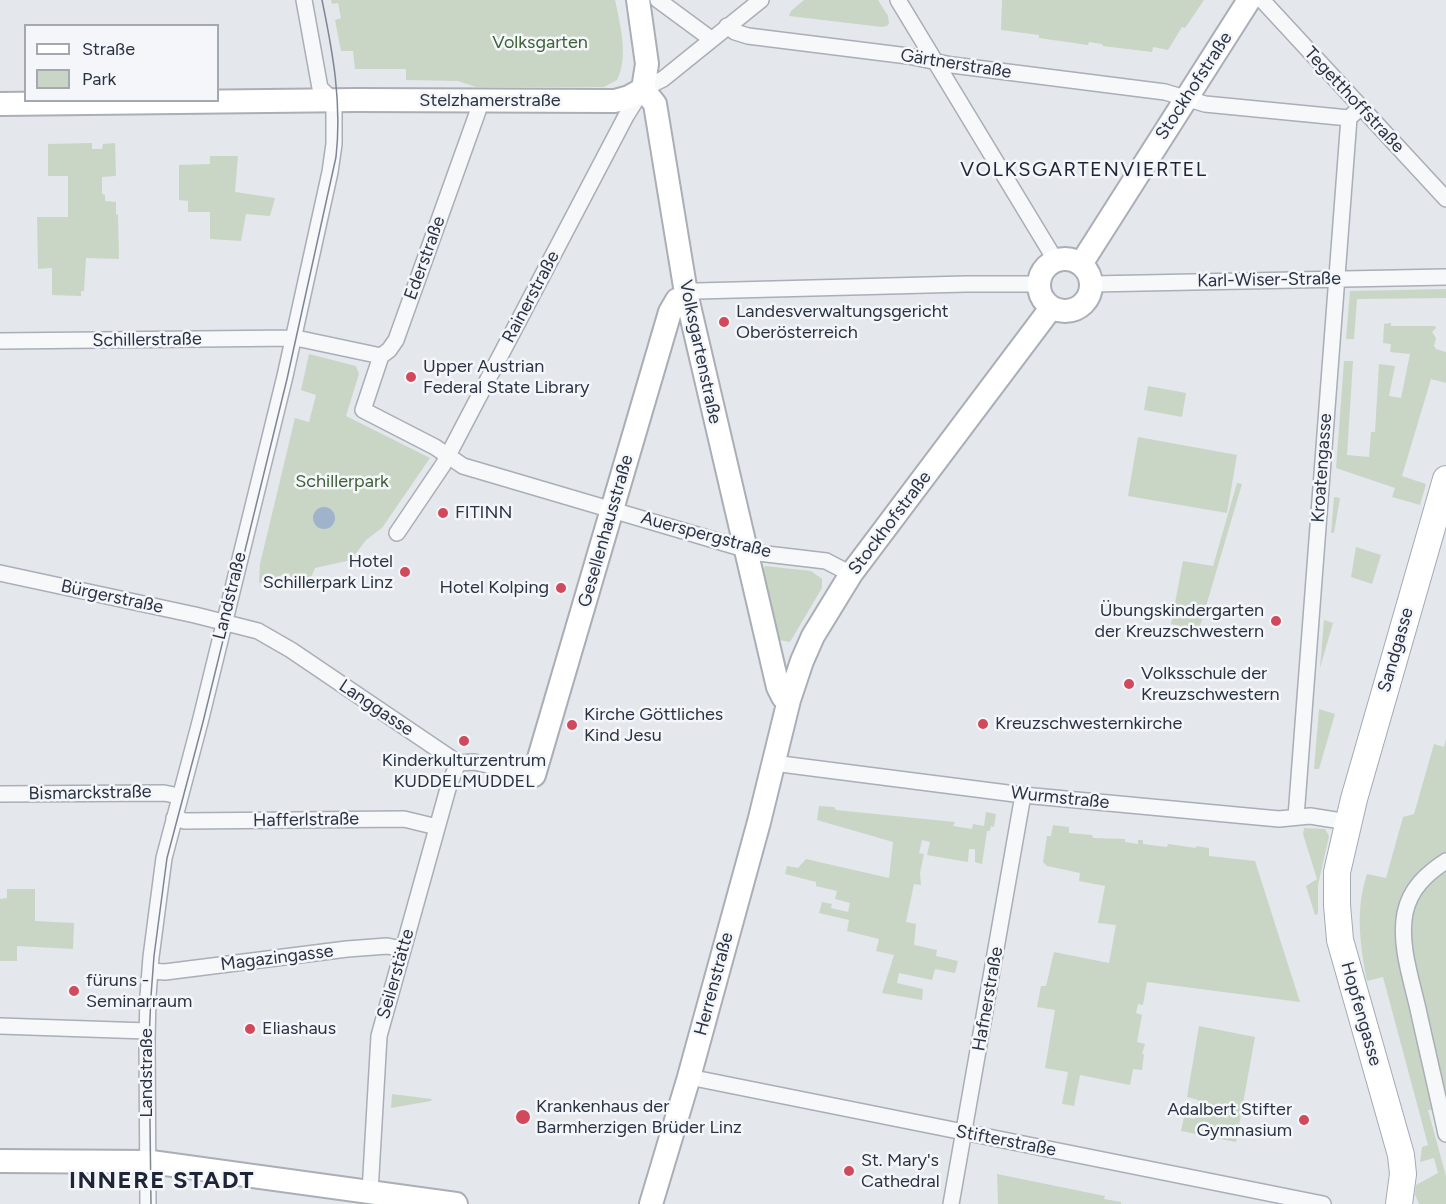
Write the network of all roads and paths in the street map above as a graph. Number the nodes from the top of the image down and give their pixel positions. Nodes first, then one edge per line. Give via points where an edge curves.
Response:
1 (304, 0) edge
2 (638, 0) edge
3 (658, 0) edge
4 (761, 0) edge
5 (898, 0) edge
6 (1249, 0) edge
7 (1262, 0) edge
8 (728, 26) junction
9 (711, 39) junction
10 (936, 62) junction
11 (644, 89) junction
12 (327, 94) junction
13 (219, 97) edge
14 (1186, 98) junction
15 (478, 101) junction
16 (65, 102) edge
17 (0, 104) edge
18 (1361, 107) junction
19 (1349, 118) junction
20 (1446, 199) edge
21 (1056, 261) junction
22 (1087, 274) junction
23 (1446, 277) edge
24 (1336, 279) junction
25 (1039, 284) junction
26 (682, 296) junction
27 (1051, 308) junction
28 (293, 338) junction
29 (0, 341) edge
30 (381, 356) junction
31 (363, 410) joint
32 (448, 456) junction
33 (1446, 479) edge
34 (612, 509) junction
35 (397, 533) dead end
36 (744, 549) junction
37 (0, 573) edge
38 (851, 574) junction
39 (224, 622) junction
40 (789, 700) junction
41 (458, 763) junction
42 (773, 763) junction
43 (534, 775) joint
44 (0, 794) edge
45 (1023, 795) junction
46 (179, 796) junction
47 (1296, 817) junction
48 (174, 818) junction
49 (1348, 822) junction
50 (437, 827) junction
51 (1446, 861) edge
52 (403, 949) junction
53 (150, 971) junction
54 (0, 1026) edge
55 (147, 1031) junction
56 (689, 1077) junction
57 (963, 1132) junction
58 (1446, 1134) edge
59 (0, 1161) edge
60 (148, 1162) junction
61 (370, 1192) junction
62 (148, 1204) edge
63 (456, 1204) edge
64 (651, 1204) edge
65 (951, 1204) edge
66 (1323, 1204) edge
67 (1399, 1204) edge

1 - 12 street, Landstraße
2 - 11 street, Volksgartenstraße via 646,64
3 - 9 street
4 - 8 street
5 - 10 street
6 - 14 street, Stockhofstraße
7 - 18 street, Tegetthoffstraße
8 - 9 street
8 - 10 street, Gärtnerstraße via 748,36
9 - 11 street via 663,79
10 - 14 street, Gärtnerstraße
10 - 21 street
11 - 15 street, Stelzhamerstraße via 615,101
11 - 26 street, Volksgartenstraße via 655,105
11 - 32 street, Rainerstraße via 626,116
12 - 13 street, Stelzhamerstraße
12 - 15 street, Stelzhamerstraße
12 - 28 street, Landstraße via 335,138
14 - 19 street, Gärtnerstraße via 1205,104
14 - 22 street, Stockhofstraße
15 - 30 street, Ederstraße via 478,111 396,340
16 - 17 street, Stelzhamerstraße
18 - 19 street
18 - 20 street, Tegetthoffstraße
19 - 24 street, Kroatengasse
21 - 22 street via 1066,259
21 - 25 street via 1042,272
22 - 24 street, Karl-Wiser-Straße
22 - 27 street via 1090,296 1076,309 1064,312
23 - 24 street, Karl-Wiser-Straße
24 - 47 street, Kroatengasse
25 - 26 street via 697,291
25 - 27 street via 1042,297
26 - 34 street, Gesellenhausstraße via 670,312
26 - 36 street, Volksgartenstraße
27 - 38 street, Stockhofstraße
28 - 29 street, Schillerstraße
28 - 30 street, Schillerstraße
28 - 39 street, Landstraße
30 - 31 street, Ederstraße
31 - 32 street, Auerspergstraße
32 - 34 street, Auerspergstraße via 463,466
32 - 35 street, Rainerstraße
33 - 49 main road, Sandgasse
34 - 36 street, Auerspergstraße
34 - 43 street, Gesellenhausstraße
36 - 38 street, Auerspergstraße via 826,561
36 - 40 street, Volksgartenstraße via 778,687
37 - 39 street, Bürgerstraße
38 - 40 street, Stockhofstraße via 813,636
39 - 41 street, Langgasse via 258,631 291,650
39 - 46 street, Landstraße
40 - 42 street, Stockhofstraße
41 - 43 street via 474,762
41 - 50 street, Seilerstätte
42 - 45 street, Wurmstraße
42 - 56 street, Herrenstraße
44 - 46 street, Bismarckstraße
45 - 47 street, Wurmstraße via 1279,819
45 - 57 street, Hafnerstraße
46 - 48 street, Landstraße
47 - 49 street, Wurmstraße via 1320,816
48 - 50 street, Hafferlstraße via 404,819
48 - 53 street, Landstraße via 164,858
49 - 67 main road, Hopfengasse via 1336,889 1340,940 1401,1155
50 - 52 street, Seilerstätte
51 - 58 street via 1418,884 1405,913 1404,927 1408,965
52 - 53 street, Magazingasse via 347,949
52 - 61 street, Seilerstätte via 377,1049
53 - 55 street, Landstraße
54 - 55 street
55 - 60 street, Landstraße
56 - 57 street, Stifterstraße
56 - 64 street, Herrenstraße
57 - 65 street, Hafnerstraße
57 - 66 street, Stifterstraße
59 - 60 street
60 - 61 street
60 - 62 street, Landstraße
61 - 63 street

